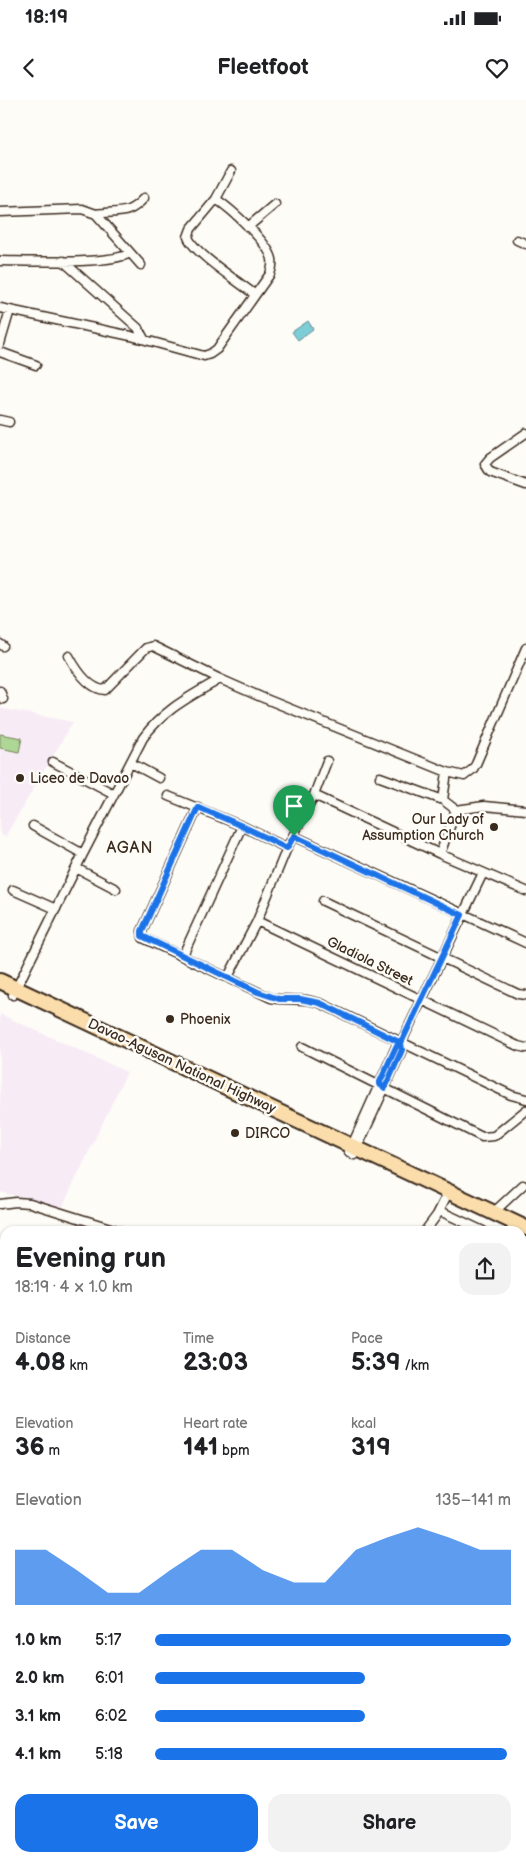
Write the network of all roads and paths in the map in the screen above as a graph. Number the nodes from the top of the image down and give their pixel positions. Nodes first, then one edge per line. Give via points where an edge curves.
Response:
1 (231, 171) dead end
2 (144, 198) dead end
3 (216, 199) junction
4 (275, 204) dead end
5 (0, 212) edge
6 (96, 214) junction
7 (248, 227) junction
8 (517, 240) dead end
9 (526, 244) edge
10 (130, 252) junction
11 (0, 261) edge
12 (63, 261) junction
13 (141, 265) dead end
14 (254, 294) junction
15 (0, 308) edge
16 (10, 310) junction
17 (138, 328) junction
18 (131, 336) junction
19 (144, 340) junction
20 (0, 344) edge
21 (0, 352) edge
22 (36, 365) dead end
23 (0, 420) edge
24 (9, 422) dead end
25 (526, 433) edge
26 (526, 485) edge
27 (526, 648) edge
28 (69, 656) dead end
29 (220, 679) junction
30 (327, 761) dead end
31 (53, 762) dead end
32 (131, 764) junction
33 (447, 772) junction
34 (380, 777) dead end
35 (159, 778) dead end
36 (114, 794) junction
37 (314, 795) junction
38 (168, 796) dead end
39 (443, 800) junction
40 (198, 807) junction
41 (456, 810) junction
42 (526, 810) edge
43 (33, 826) dead end
44 (242, 826) junction
45 (294, 836) junction
46 (287, 848) junction
47 (82, 854) junction
48 (440, 854) junction
49 (76, 868) junction
50 (483, 873) junction
51 (116, 889) dead end
52 (13, 890) dead end
53 (526, 891) edge
54 (323, 901) dead end
55 (56, 910) junction
56 (462, 915) junction
57 (257, 921) junction
58 (526, 943) edge
59 (183, 955) junction
60 (443, 958) junction
61 (228, 977) junction
62 (0, 980) edge
63 (10, 991) edge
64 (526, 995) edge
65 (422, 1000) junction
66 (401, 1043) junction
67 (302, 1047) dead end
68 (526, 1048) edge
69 (382, 1086) junction
70 (526, 1099) edge
71 (526, 1110) edge
72 (353, 1150) junction
73 (523, 1185) dead end
74 (445, 1200) junction
75 (0, 1204) edge
76 (494, 1212) junction
77 (103, 1226) edge
78 (428, 1226) edge
79 (477, 1226) edge
80 (501, 1226) edge
81 (522, 1226) edge

1 - 3 street
2 - 6 street via 128,212
3 - 7 street
3 - 14 street via 189,233 190,242
4 - 7 street
5 - 6 street via 82,209
6 - 10 street
7 - 14 street via 272,258 270,274
8 - 9 street
10 - 12 street via 119,258
10 - 13 street
11 - 12 street
12 - 17 street
14 - 19 street via 217,349 210,354 204,356
15 - 16 street
16 - 18 street
16 - 20 street
17 - 18 street
17 - 19 street
18 - 19 street
21 - 22 street
23 - 24 street
25 - 26 street via 485,464 490,472
27 - 33 street via 473,769 464,776
28 - 29 street via 83,676 101,690 108,688 150,646
29 - 32 street via 163,715 143,738
29 - 33 street
30 - 37 street
31 - 36 street
32 - 35 street
32 - 36 street
33 - 39 street
34 - 39 street
36 - 47 street
37 - 45 street
37 - 48 street
38 - 40 street
39 - 41 street
40 - 44 street
40 - 59 street via 142,931 144,938
41 - 42 street via 484,806
41 - 48 street
43 - 47 street
44 - 46 street
44 - 59 street
45 - 46 street
45 - 56 street
46 - 57 street
47 - 49 street
48 - 50 street
49 - 51 street
49 - 55 street
50 - 53 street
50 - 56 street
52 - 55 street
54 - 60 street
55 - 63 street
56 - 58 street
56 - 60 street
57 - 61 street
57 - 65 street, Gladiola Street
59 - 61 street
60 - 64 street
60 - 65 street
61 - 66 street via 272,998 320,1003
62 - 63 highway, Davao-Agusan National Highway
63 - 72 highway, Davao-Agusan National Highway
65 - 66 street
65 - 68 street, Gladiola Street
66 - 69 street via 402,1050
66 - 70 street
67 - 69 street
69 - 71 street via 482,1137 501,1132
69 - 72 street
72 - 74 highway, Davao-Agusan National Highway
73 - 76 street
74 - 76 highway, Davao-Agusan National Highway
74 - 78 street
74 - 79 street
74 - 80 highway, Davao-Agusan National Highway
75 - 77 street via 30,1204
76 - 81 highway, Davao-Agusan National Highway

